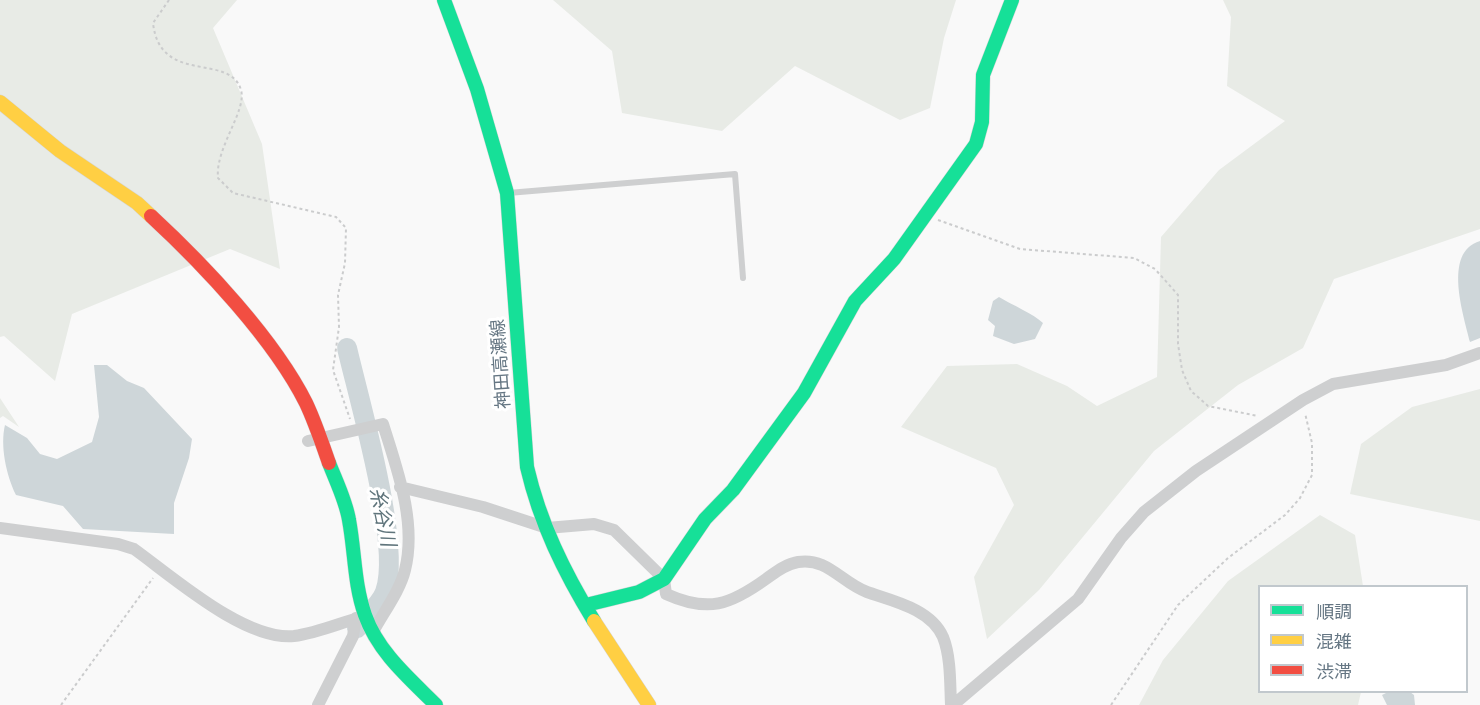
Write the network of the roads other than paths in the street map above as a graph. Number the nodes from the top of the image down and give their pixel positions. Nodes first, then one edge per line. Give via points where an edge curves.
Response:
1 (444, 0) edge
2 (1012, 0) edge
3 (0, 102) edge
4 (507, 193) junction
5 (743, 278) dead end
6 (1480, 353) edge
7 (314, 440) junction
8 (400, 487) junction
9 (543, 527) junction
10 (0, 528) edge
11 (664, 579) junction
12 (586, 605) junction
13 (361, 617) junction
14 (373, 632) junction
15 (432, 704) edge
16 (318, 705) edge
17 (649, 705) edge
18 (952, 705) edge

1 - 4 street, 神田高瀬線 via 477,89
2 - 11 street via 983,75 982,122 976,144 894,259 855,301 804,393 733,490 705,519
3 - 7 street via 60,151 137,203 178,241 268,344 306,404
4 - 5 lane via 735,174
4 - 9 street, 神田高瀬線 via 527,467
6 - 18 street via 1446,365 1333,384 1196,471 1144,512 1078,599
7 - 8 street via 383,424
7 - 13 street via 349,519
8 - 9 street via 483,507
8 - 14 street via 409,539 405,572
9 - 11 street via 604,525
9 - 12 street, 神田高瀬線
10 - 13 street via 134,549 237,622 267,634 293,636
11 - 12 street via 639,592
11 - 18 street via 666,594 707,607 746,593 788,565 822,563 867,591 909,606 933,622 943,637
12 - 17 street, 神田高瀬線
13 - 14 street
13 - 16 street
14 - 15 street via 394,663

